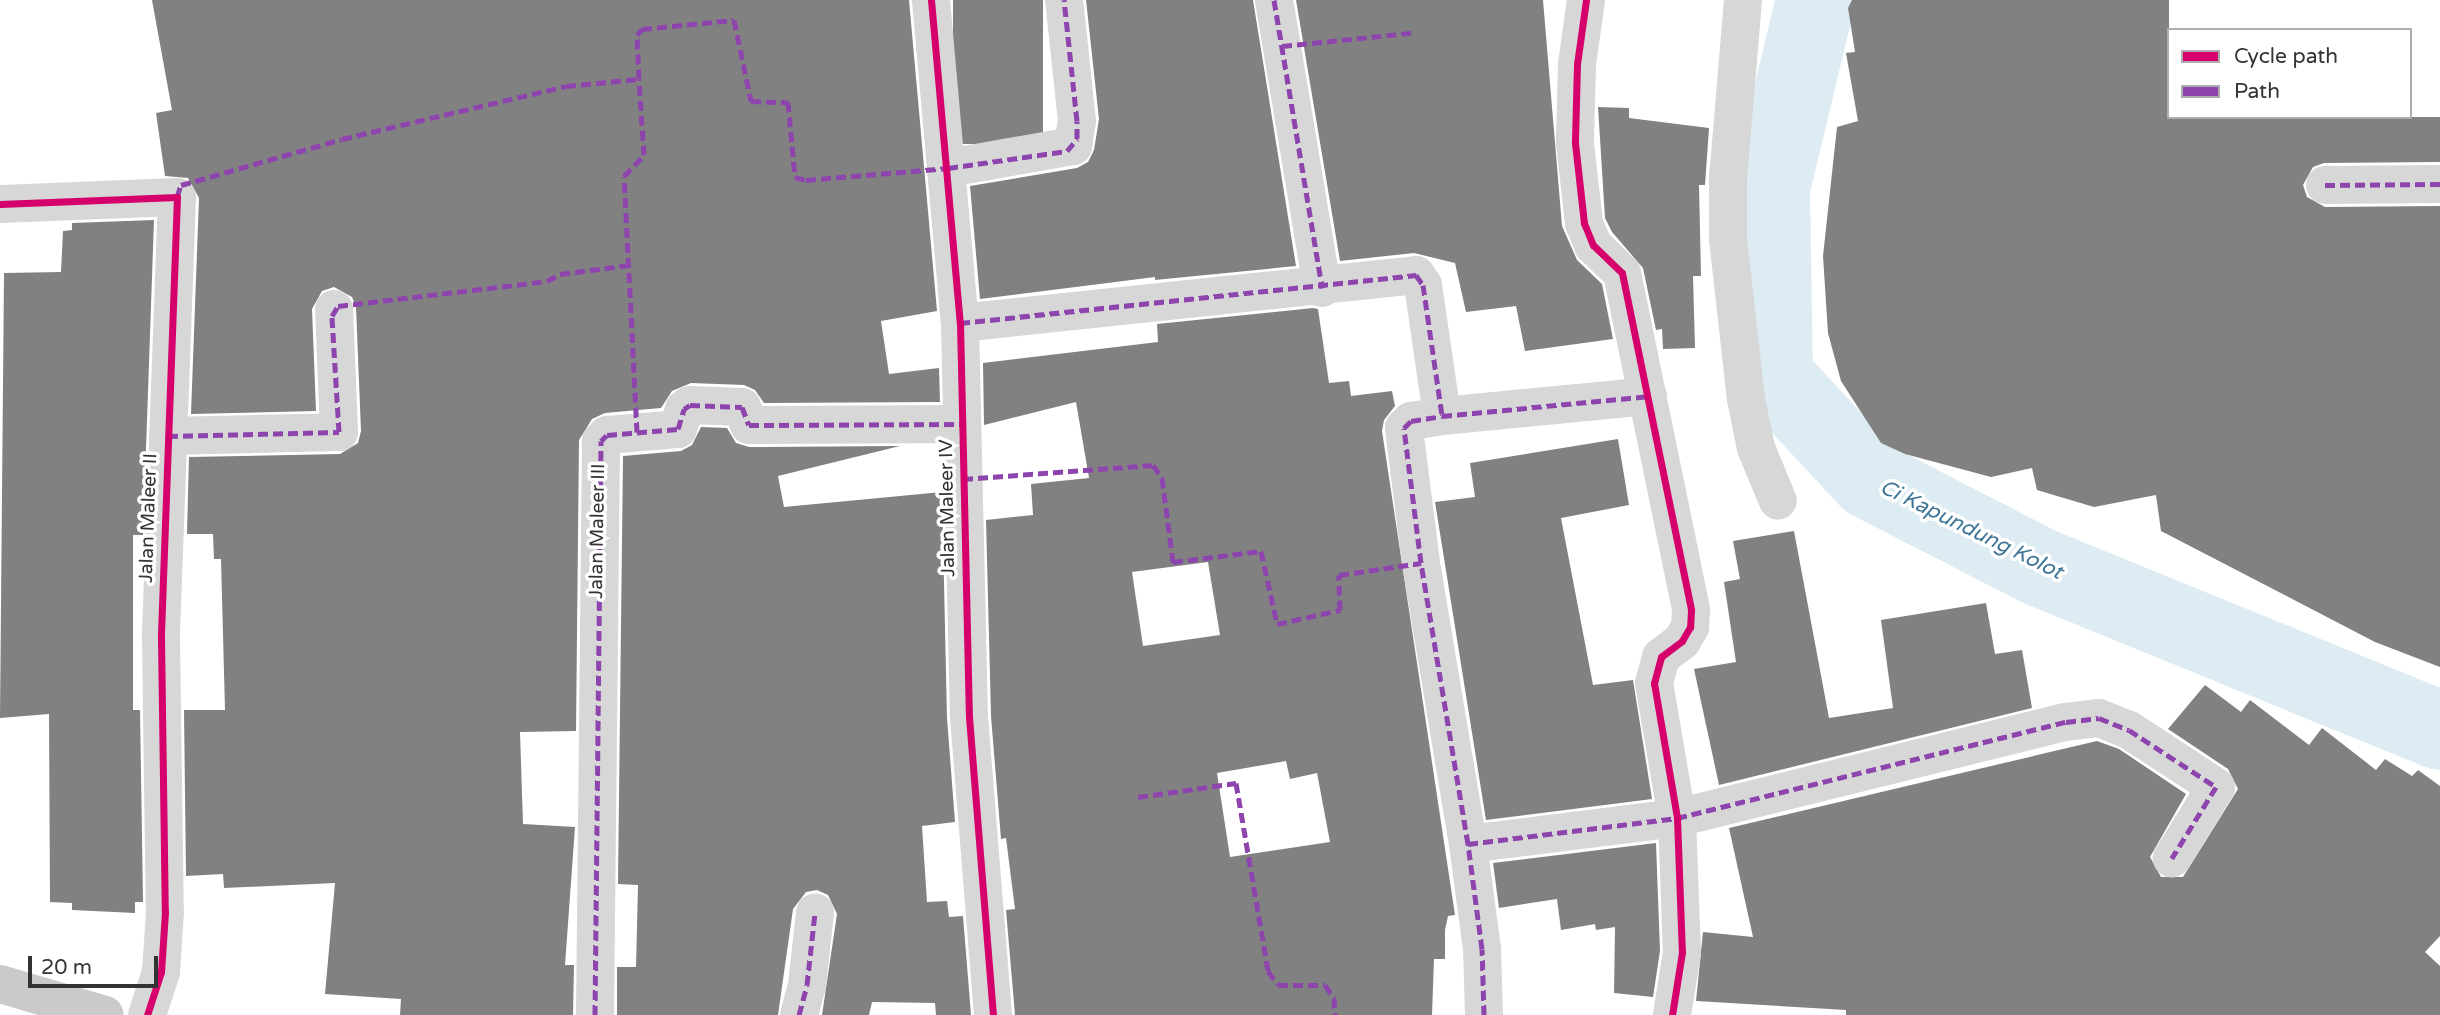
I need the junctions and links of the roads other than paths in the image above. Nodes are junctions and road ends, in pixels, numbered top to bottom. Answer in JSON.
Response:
{"nodes":[{"id":1,"x":931,"y":0,"type":"edge"},
{"id":2,"x":1064,"y":0,"type":"edge"},
{"id":3,"x":1274,"y":0,"type":"edge"},
{"id":4,"x":1587,"y":0,"type":"edge"},
{"id":5,"x":1743,"y":0,"type":"edge"},
{"id":6,"x":948,"y":168,"type":"junction"},
{"id":7,"x":2440,"y":184,"type":"edge"},
{"id":8,"x":2325,"y":185,"type":"dead end"},
{"id":9,"x":0,"y":204,"type":"edge"},
{"id":10,"x":1322,"y":288,"type":"junction"},
{"id":11,"x":334,"y":309,"type":"dead end"},
{"id":12,"x":960,"y":323,"type":"junction"},
{"id":13,"x":1648,"y":396,"type":"junction"},
{"id":14,"x":1442,"y":416,"type":"junction"},
{"id":15,"x":962,"y":424,"type":"junction"},
{"id":16,"x":168,"y":436,"type":"junction"},
{"id":17,"x":1778,"y":501,"type":"dead end"},
{"id":18,"x":1677,"y":818,"type":"junction"},
{"id":19,"x":1468,"y":844,"type":"junction"},
{"id":20,"x":2172,"y":858,"type":"dead end"},
{"id":21,"x":815,"y":912,"type":"dead end"},
{"id":22,"x":0,"y":984,"type":"edge"},
{"id":23,"x":105,"y":1015,"type":"edge"},
{"id":24,"x":146,"y":1015,"type":"edge"},
{"id":25,"x":595,"y":1015,"type":"edge"},
{"id":26,"x":799,"y":1015,"type":"edge"},
{"id":27,"x":993,"y":1015,"type":"edge"},
{"id":28,"x":1484,"y":1015,"type":"edge"},
{"id":29,"x":1672,"y":1015,"type":"edge"}],
"edges":[{"from":1,"to":6,"type":"street","name":"Jalan Maleer IV"},
{"from":2,"to":6,"type":"street"},
{"from":3,"to":10,"type":"street"},
{"from":4,"to":13,"type":"street"},
{"from":5,"to":17,"type":"street"},
{"from":6,"to":12,"type":"street","name":"Jalan Maleer IV"},
{"from":7,"to":8,"type":"street"},
{"from":9,"to":16,"type":"street","name":"Jalan Maleer II"},
{"from":10,"to":12,"type":"street"},
{"from":10,"to":14,"type":"street"},
{"from":11,"to":16,"type":"street"},
{"from":12,"to":15,"type":"street","name":"Jalan Maleer IV"},
{"from":13,"to":14,"type":"street"},
{"from":13,"to":18,"type":"street"},
{"from":14,"to":19,"type":"street"},
{"from":15,"to":25,"type":"street","name":"Jalan Maleer III"},
{"from":15,"to":27,"type":"street","name":"Jalan Maleer IV"},
{"from":16,"to":24,"type":"street","name":"Jalan Maleer II"},
{"from":18,"to":19,"type":"street"},
{"from":18,"to":20,"type":"street"},
{"from":18,"to":29,"type":"street"},
{"from":19,"to":28,"type":"street"},
{"from":21,"to":26,"type":"street"},
{"from":22,"to":23,"type":"main road"}]}
